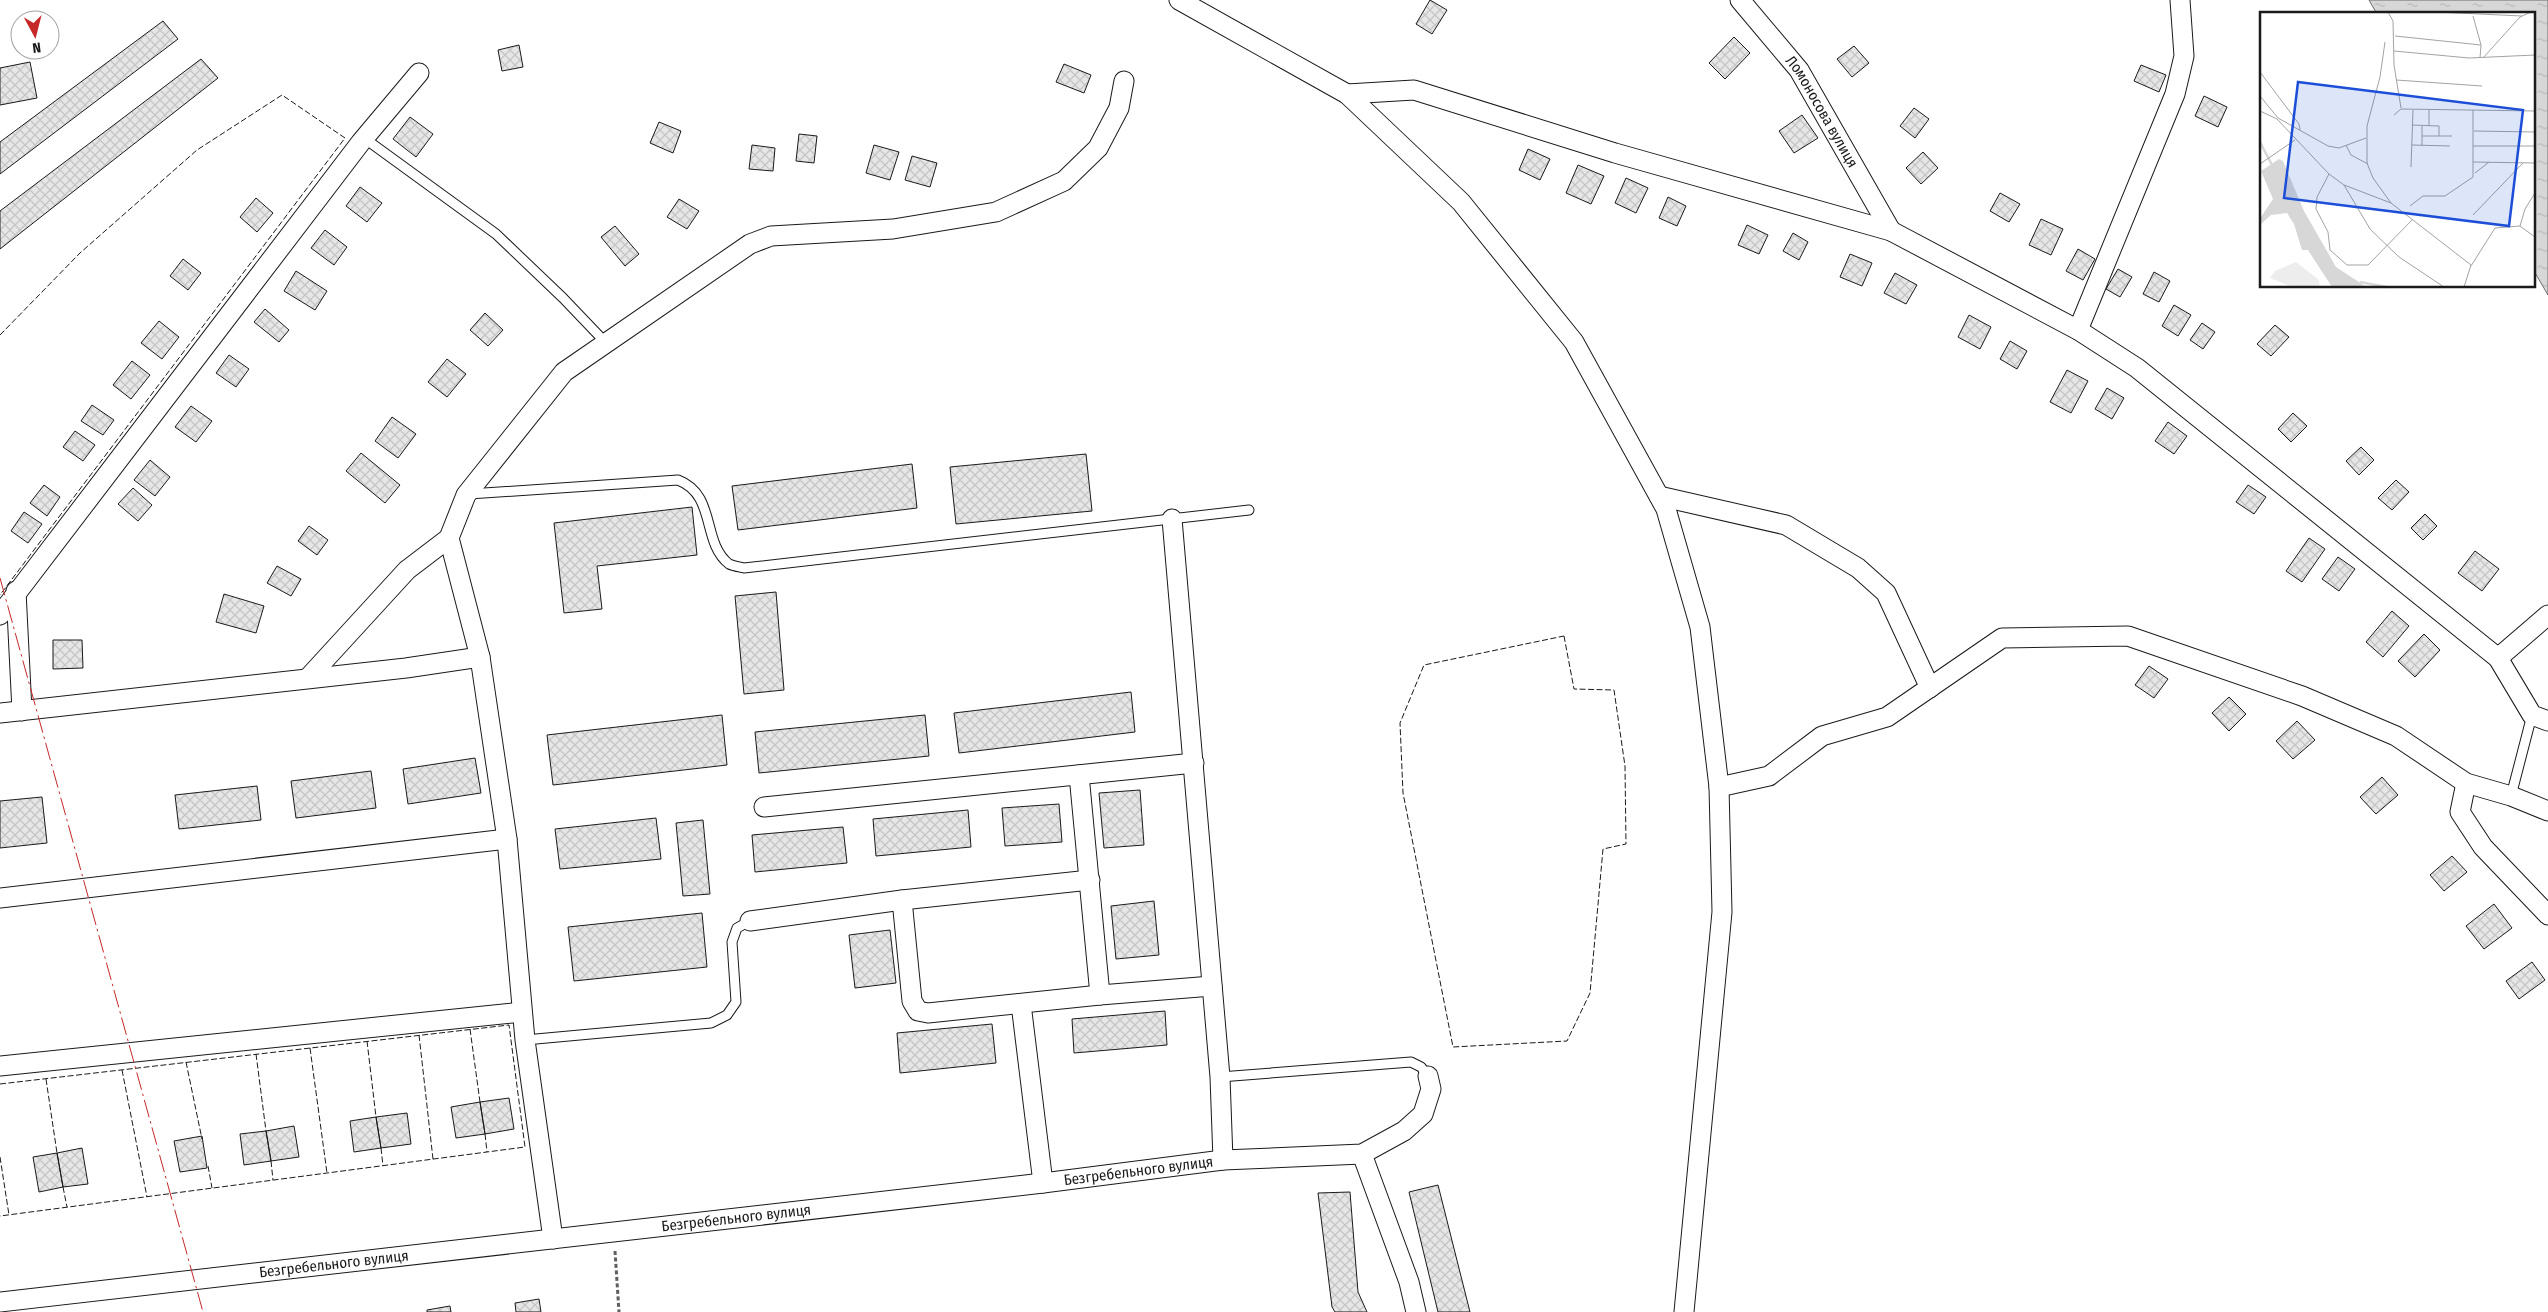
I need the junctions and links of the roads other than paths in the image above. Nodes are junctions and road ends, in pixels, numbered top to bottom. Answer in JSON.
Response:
{"nodes":[{"id":1,"x":1179,"y":0,"type":"edge"},
{"id":2,"x":1740,"y":0,"type":"edge"},
{"id":3,"x":2180,"y":0,"type":"edge"},
{"id":4,"x":419,"y":73,"type":"dead end"},
{"id":5,"x":1124,"y":82,"type":"dead end"},
{"id":6,"x":1347,"y":94,"type":"junction"},
{"id":7,"x":364,"y":138,"type":"junction"},
{"id":8,"x":1891,"y":231,"type":"junction"},
{"id":9,"x":2078,"y":330,"type":"junction"},
{"id":10,"x":606,"y":343,"type":"junction"},
{"id":11,"x":466,"y":494,"type":"junction"},
{"id":12,"x":1659,"y":496,"type":"junction"},
{"id":13,"x":1249,"y":510,"type":"dead end"},
{"id":14,"x":1172,"y":519,"type":"junction"},
{"id":15,"x":449,"y":538,"type":"junction"},
{"id":16,"x":16,"y":591,"type":"junction"},
{"id":17,"x":0,"y":614,"type":"edge"},
{"id":18,"x":2548,"y":615,"type":"edge"},
{"id":19,"x":480,"y":657,"type":"junction"},
{"id":20,"x":2498,"y":658,"type":"junction"},
{"id":21,"x":308,"y":678,"type":"junction"},
{"id":22,"x":1930,"y":688,"type":"junction"},
{"id":23,"x":22,"y":711,"type":"junction"},
{"id":24,"x":0,"y":713,"type":"edge"},
{"id":25,"x":2540,"y":718,"type":"edge"},
{"id":26,"x":1194,"y":763,"type":"junction"},
{"id":27,"x":1079,"y":775,"type":"junction"},
{"id":28,"x":2466,"y":783,"type":"junction"},
{"id":29,"x":1719,"y":787,"type":"junction"},
{"id":30,"x":2512,"y":796,"type":"junction"},
{"id":31,"x":764,"y":808,"type":"dead end"},
{"id":32,"x":2548,"y":811,"type":"edge"},
{"id":33,"x":507,"y":839,"type":"junction"},
{"id":34,"x":1090,"y":880,"type":"junction"},
{"id":35,"x":0,"y":898,"type":"edge"},
{"id":36,"x":902,"y":900,"type":"junction"},
{"id":37,"x":2548,"y":915,"type":"edge"},
{"id":38,"x":750,"y":922,"type":"joint"},
{"id":39,"x":1212,"y":986,"type":"junction"},
{"id":40,"x":1100,"y":995,"type":"junction"},
{"id":41,"x":1022,"y":1004,"type":"junction"},
{"id":42,"x":522,"y":1012,"type":"junction"},
{"id":43,"x":525,"y":1040,"type":"junction"},
{"id":44,"x":0,"y":1066,"type":"edge"},
{"id":45,"x":1428,"y":1076,"type":"joint"},
{"id":46,"x":1220,"y":1078,"type":"junction"},
{"id":47,"x":1362,"y":1154,"type":"junction"},
{"id":48,"x":1223,"y":1160,"type":"junction"},
{"id":49,"x":1043,"y":1184,"type":"junction"},
{"id":50,"x":553,"y":1239,"type":"junction"},
{"id":51,"x":0,"y":1302,"type":"edge"},
{"id":52,"x":1416,"y":1312,"type":"edge"},
{"id":53,"x":1684,"y":1312,"type":"edge"}],
"edges":[{"from":1,"to":6,"type":"street"},
{"from":2,"to":8,"type":"street","name":"Ломоносова вулиця"},
{"from":3,"to":9,"type":"street"},
{"from":4,"to":7,"type":"street"},
{"from":5,"to":10,"type":"street"},
{"from":6,"to":8,"type":"street"},
{"from":6,"to":12,"type":"street"},
{"from":7,"to":10,"type":"lane"},
{"from":7,"to":16,"type":"street"},
{"from":8,"to":9,"type":"street"},
{"from":9,"to":20,"type":"street"},
{"from":10,"to":11,"type":"street"},
{"from":11,"to":14,"type":"lane"},
{"from":11,"to":15,"type":"street"},
{"from":12,"to":22,"type":"street"},
{"from":12,"to":29,"type":"street"},
{"from":13,"to":14,"type":"lane"},
{"from":14,"to":26,"type":"street"},
{"from":15,"to":19,"type":"street"},
{"from":15,"to":21,"type":"street"},
{"from":16,"to":17,"type":"street"},
{"from":16,"to":23,"type":"street"},
{"from":18,"to":20,"type":"street"},
{"from":19,"to":21,"type":"street"},
{"from":19,"to":33,"type":"street"},
{"from":20,"to":25,"type":"street"},
{"from":21,"to":23,"type":"street"},
{"from":22,"to":28,"type":"street"},
{"from":22,"to":29,"type":"street"},
{"from":23,"to":24,"type":"street"},
{"from":25,"to":30,"type":"lane"},
{"from":26,"to":27,"type":"street"},
{"from":26,"to":39,"type":"street"},
{"from":27,"to":31,"type":"street"},
{"from":27,"to":34,"type":"street"},
{"from":28,"to":30,"type":"street"},
{"from":28,"to":37,"type":"street"},
{"from":29,"to":53,"type":"street"},
{"from":30,"to":32,"type":"street"},
{"from":33,"to":35,"type":"street"},
{"from":33,"to":42,"type":"street"},
{"from":34,"to":36,"type":"street"},
{"from":34,"to":40,"type":"street"},
{"from":36,"to":38,"type":"street"},
{"from":36,"to":41,"type":"street"},
{"from":38,"to":43,"type":"lane"},
{"from":39,"to":40,"type":"street"},
{"from":39,"to":46,"type":"street"},
{"from":40,"to":41,"type":"street"},
{"from":41,"to":49,"type":"street"},
{"from":42,"to":43,"type":"street"},
{"from":42,"to":44,"type":"street"},
{"from":43,"to":50,"type":"street"},
{"from":45,"to":46,"type":"lane"},
{"from":45,"to":47,"type":"street","name":"Безгребельного вулиця"},
{"from":46,"to":48,"type":"street"},
{"from":47,"to":48,"type":"street","name":"Безгребельного вулиця"},
{"from":47,"to":52,"type":"street"},
{"from":48,"to":49,"type":"street","name":"Безгребельного вулиця"},
{"from":49,"to":50,"type":"street","name":"Безгребельного вулиця"},
{"from":50,"to":51,"type":"street","name":"Безгребельного вулиця"}]}
